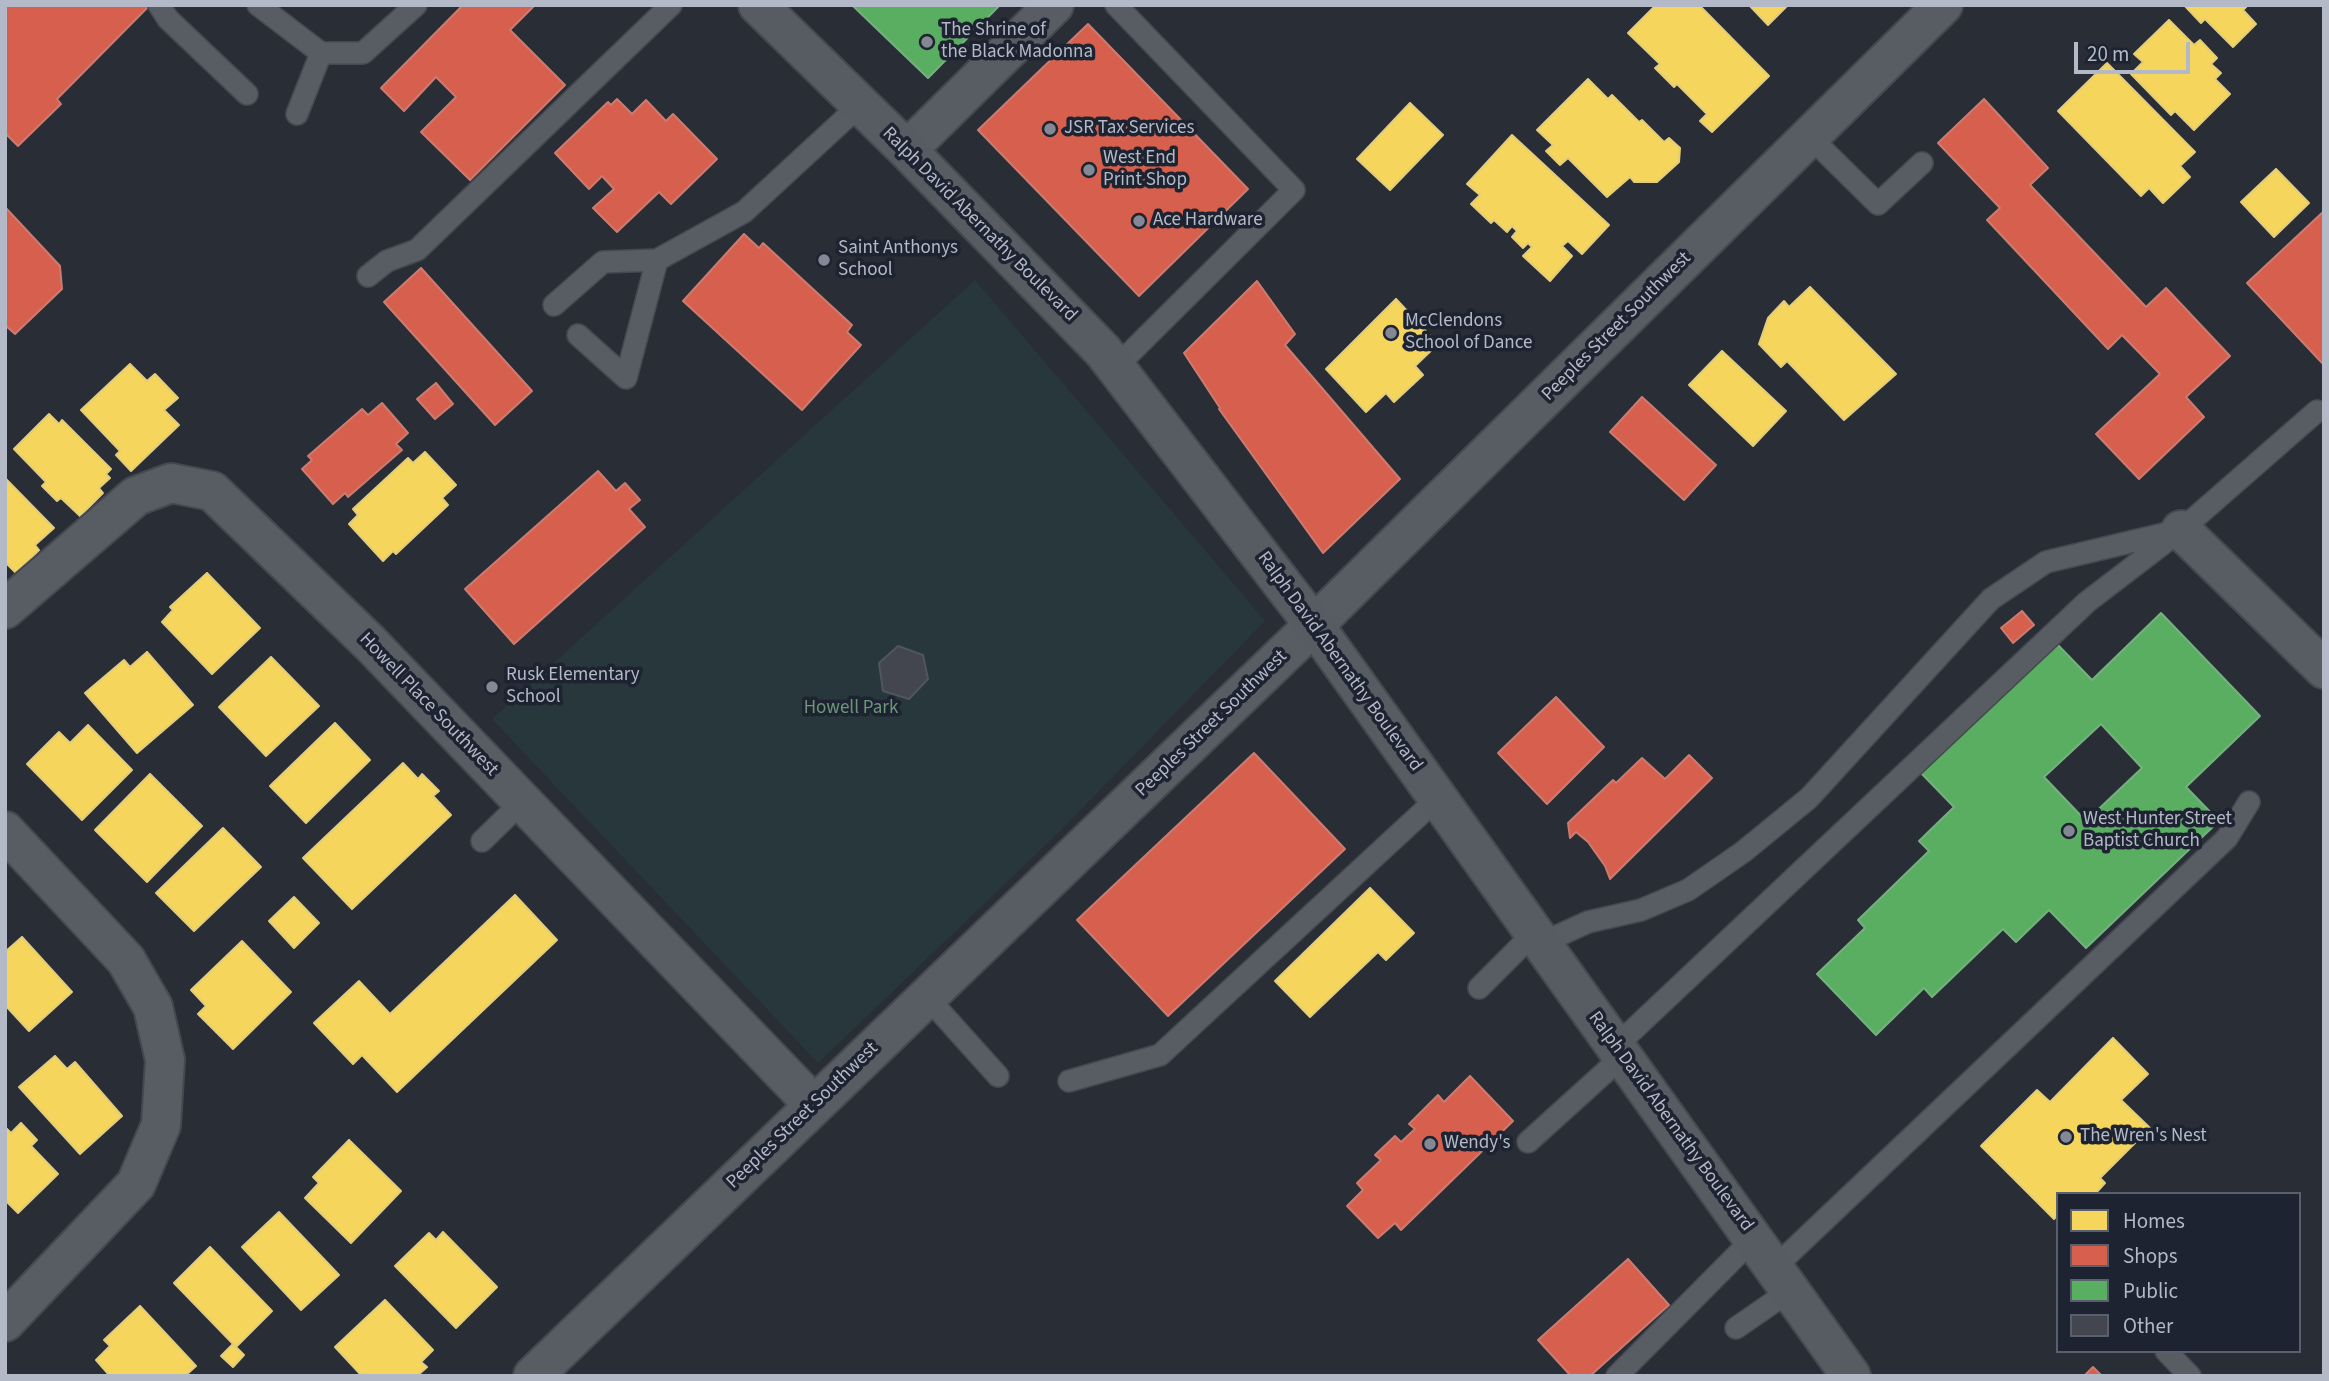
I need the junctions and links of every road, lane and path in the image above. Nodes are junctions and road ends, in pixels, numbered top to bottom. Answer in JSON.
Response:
{"nodes":[{"id":1,"x":159,"y":5,"type":"edge"},
{"id":2,"x":258,"y":5,"type":"edge"},
{"id":3,"x":416,"y":5,"type":"edge"},
{"id":4,"x":671,"y":5,"type":"edge"},
{"id":5,"x":758,"y":5,"type":"edge"},
{"id":6,"x":1054,"y":5,"type":"edge"},
{"id":7,"x":1116,"y":5,"type":"edge"},
{"id":8,"x":1943,"y":5,"type":"edge"},
{"id":9,"x":321,"y":53,"type":"junction"},
{"id":10,"x":247,"y":94,"type":"dead end"},
{"id":11,"x":860,"y":105,"type":"junction"},
{"id":12,"x":297,"y":114,"type":"dead end"},
{"id":13,"x":1810,"y":136,"type":"junction"},
{"id":14,"x":907,"y":150,"type":"junction"},
{"id":15,"x":1922,"y":163,"type":"dead end"},
{"id":16,"x":657,"y":260,"type":"junction"},
{"id":17,"x":368,"y":276,"type":"dead end"},
{"id":18,"x":554,"y":305,"type":"dead end"},
{"id":19,"x":578,"y":335,"type":"dead end"},
{"id":20,"x":1116,"y":367,"type":"junction"},
{"id":21,"x":2317,"y":411,"type":"dead end"},
{"id":22,"x":2181,"y":530,"type":"junction"},
{"id":23,"x":5,"y":609,"type":"edge"},
{"id":24,"x":1314,"y":625,"type":"junction"},
{"id":25,"x":2324,"y":669,"type":"edge"},
{"id":26,"x":1438,"y":798,"type":"junction"},
{"id":27,"x":522,"y":802,"type":"junction"},
{"id":28,"x":2249,"y":802,"type":"dead end"},
{"id":29,"x":5,"y":831,"type":"edge"},
{"id":30,"x":482,"y":841,"type":"dead end"},
{"id":31,"x":1538,"y":938,"type":"junction"},
{"id":32,"x":1479,"y":988,"type":"dead end"},
{"id":33,"x":927,"y":997,"type":"junction"},
{"id":34,"x":1619,"y":1051,"type":"junction"},
{"id":35,"x":998,"y":1076,"type":"dead end"},
{"id":36,"x":1069,"y":1081,"type":"dead end"},
{"id":37,"x":814,"y":1105,"type":"junction"},
{"id":38,"x":1528,"y":1142,"type":"dead end"},
{"id":39,"x":1773,"y":1265,"type":"junction"},
{"id":40,"x":5,"y":1322,"type":"edge"},
{"id":41,"x":1736,"y":1328,"type":"dead end"},
{"id":42,"x":2168,"y":1353,"type":"edge"},
{"id":43,"x":1838,"y":1370,"type":"edge"},
{"id":44,"x":533,"y":1376,"type":"edge"},
{"id":45,"x":1617,"y":1376,"type":"edge"},
{"id":46,"x":2190,"y":1376,"type":"edge"}],
"edges":[{"from":1,"to":10,"type":"lane"},
{"from":2,"to":9,"type":"lane"},
{"from":3,"to":9,"type":"lane"},
{"from":4,"to":17,"type":"lane"},
{"from":5,"to":11,"type":"main road","name":"Ralph David Abernathy Boulevard"},
{"from":6,"to":14,"type":"street"},
{"from":7,"to":20,"type":"lane"},
{"from":8,"to":13,"type":"street","name":"Peeples Street Southwest"},
{"from":9,"to":12,"type":"lane"},
{"from":11,"to":14,"type":"main road","name":"Ralph David Abernathy Boulevard"},
{"from":11,"to":16,"type":"lane"},
{"from":13,"to":15,"type":"lane"},
{"from":13,"to":24,"type":"street","name":"Peeples Street Southwest"},
{"from":14,"to":20,"type":"main road","name":"Ralph David Abernathy Boulevard"},
{"from":16,"to":18,"type":"lane"},
{"from":16,"to":19,"type":"lane"},
{"from":20,"to":24,"type":"main road","name":"Ralph David Abernathy Boulevard"},
{"from":21,"to":22,"type":"lane"},
{"from":22,"to":25,"type":"street"},
{"from":22,"to":31,"type":"lane"},
{"from":22,"to":34,"type":"lane"},
{"from":23,"to":27,"type":"street","name":"Howell Place Southwest"},
{"from":24,"to":26,"type":"main road","name":"Ralph David Abernathy Boulevard"},
{"from":24,"to":33,"type":"street","name":"Peeples Street Southwest"},
{"from":26,"to":31,"type":"main road","name":"Ralph David Abernathy Boulevard"},
{"from":26,"to":36,"type":"lane"},
{"from":27,"to":30,"type":"lane"},
{"from":27,"to":37,"type":"street","name":"Howell Place Southwest"},
{"from":28,"to":39,"type":"lane"},
{"from":29,"to":40,"type":"street"},
{"from":31,"to":32,"type":"lane"},
{"from":31,"to":34,"type":"main road","name":"Ralph David Abernathy Boulevard"},
{"from":33,"to":35,"type":"lane"},
{"from":33,"to":37,"type":"street","name":"Peeples Street Southwest"},
{"from":34,"to":38,"type":"lane"},
{"from":34,"to":39,"type":"main road","name":"Ralph David Abernathy Boulevard"},
{"from":37,"to":44,"type":"street","name":"Peeples Street Southwest"},
{"from":39,"to":41,"type":"lane"},
{"from":39,"to":43,"type":"main road","name":"Ralph David Abernathy Boulevard"},
{"from":39,"to":45,"type":"lane"},
{"from":42,"to":46,"type":"lane"}]}
